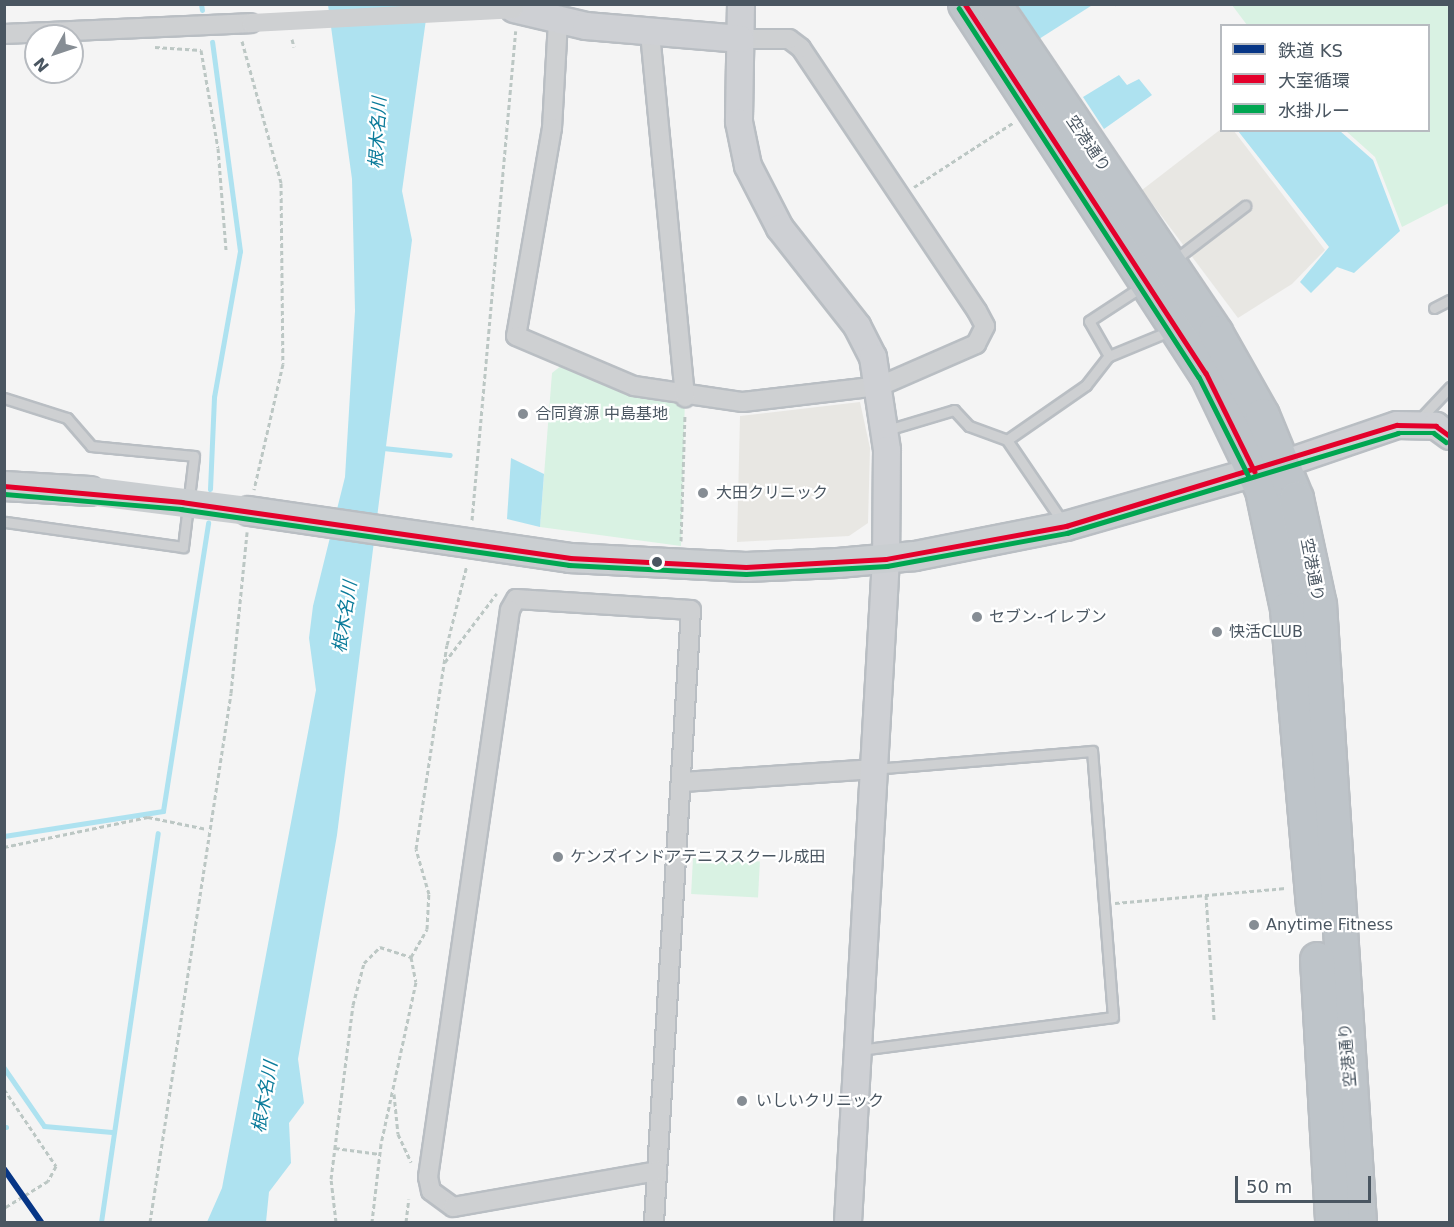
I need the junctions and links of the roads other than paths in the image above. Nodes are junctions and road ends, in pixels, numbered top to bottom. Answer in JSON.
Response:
{"nodes":[{"id":1,"x":741,"y":4,"type":"edge"},
{"id":2,"x":965,"y":4,"type":"edge"},
{"id":3,"x":994,"y":4,"type":"edge"},
{"id":4,"x":516,"y":9,"type":"joint"},
{"id":5,"x":559,"y":13,"type":"edge"},
{"id":6,"x":650,"y":33,"type":"junction"},
{"id":7,"x":4,"y":34,"type":"edge"},
{"id":8,"x":740,"y":39,"type":"junction"},
{"id":9,"x":1245,"y":206,"type":"dead end"},
{"id":10,"x":1158,"y":273,"type":"junction"},
{"id":11,"x":1449,"y":300,"type":"edge"},
{"id":12,"x":1434,"y":308,"type":"dead end"},
{"id":13,"x":1177,"y":327,"type":"junction"},
{"id":14,"x":1109,"y":356,"type":"junction"},
{"id":15,"x":880,"y":386,"type":"junction"},
{"id":16,"x":1449,"y":387,"type":"edge"},
{"id":17,"x":685,"y":397,"type":"junction"},
{"id":18,"x":4,"y":398,"type":"edge"},
{"id":19,"x":1416,"y":423,"type":"junction"},
{"id":20,"x":885,"y":430,"type":"junction"},
{"id":21,"x":1449,"y":436,"type":"edge"},
{"id":22,"x":1007,"y":440,"type":"junction"},
{"id":23,"x":1269,"y":468,"type":"junction"},
{"id":24,"x":4,"y":486,"type":"edge"},
{"id":25,"x":4,"y":522,"type":"edge"},
{"id":26,"x":1066,"y":526,"type":"junction"},
{"id":27,"x":886,"y":559,"type":"junction"},
{"id":28,"x":875,"y":769,"type":"junction"},
{"id":29,"x":683,"y":782,"type":"junction"},
{"id":30,"x":858,"y":1050,"type":"junction"},
{"id":31,"x":657,"y":1171,"type":"junction"},
{"id":32,"x":654,"y":1222,"type":"edge"},
{"id":33,"x":848,"y":1222,"type":"edge"},
{"id":34,"x":1332,"y":1222,"type":"edge"},
{"id":35,"x":1359,"y":1222,"type":"edge"}],
"edges":[{"from":1,"to":8,"type":"street"},
{"from":2,"to":10,"type":"highway","name":"空港通り"},
{"from":3,"to":10,"type":"highway","name":"空港通り"},
{"from":4,"to":5,"type":"street"},
{"from":4,"to":7,"type":"street","bridge":true},
{"from":5,"to":6,"type":"street"},
{"from":5,"to":17,"type":"street"},
{"from":6,"to":8,"type":"street"},
{"from":6,"to":17,"type":"street"},
{"from":8,"to":15,"type":"street"},
{"from":8,"to":15,"type":"street"},
{"from":9,"to":10,"type":"lane"},
{"from":10,"to":13,"type":"highway","name":"空港通り"},
{"from":10,"to":14,"type":"lane"},
{"from":10,"to":23,"type":"highway","name":"空港通り"},
{"from":11,"to":12,"type":"lane"},
{"from":13,"to":14,"type":"lane"},
{"from":13,"to":23,"type":"highway","name":"空港通り"},
{"from":14,"to":22,"type":"lane"},
{"from":15,"to":17,"type":"street"},
{"from":15,"to":20,"type":"street"},
{"from":16,"to":19,"type":"lane"},
{"from":18,"to":25,"type":"lane"},
{"from":19,"to":21,"type":"street"},
{"from":19,"to":23,"type":"street"},
{"from":20,"to":22,"type":"lane"},
{"from":20,"to":27,"type":"street"},
{"from":22,"to":26,"type":"lane"},
{"from":23,"to":26,"type":"main road"},
{"from":23,"to":34,"type":"highway","name":"空港通り"},
{"from":23,"to":35,"type":"highway","name":"空港通り"},
{"from":24,"to":27,"type":"main road","bridge":true},
{"from":26,"to":27,"type":"main road"},
{"from":27,"to":28,"type":"street"},
{"from":28,"to":29,"type":"street"},
{"from":28,"to":30,"type":"street"},
{"from":28,"to":30,"type":"lane"},
{"from":29,"to":31,"type":"street"},
{"from":29,"to":31,"type":"street"},
{"from":30,"to":33,"type":"street"},
{"from":31,"to":32,"type":"street"}]}
